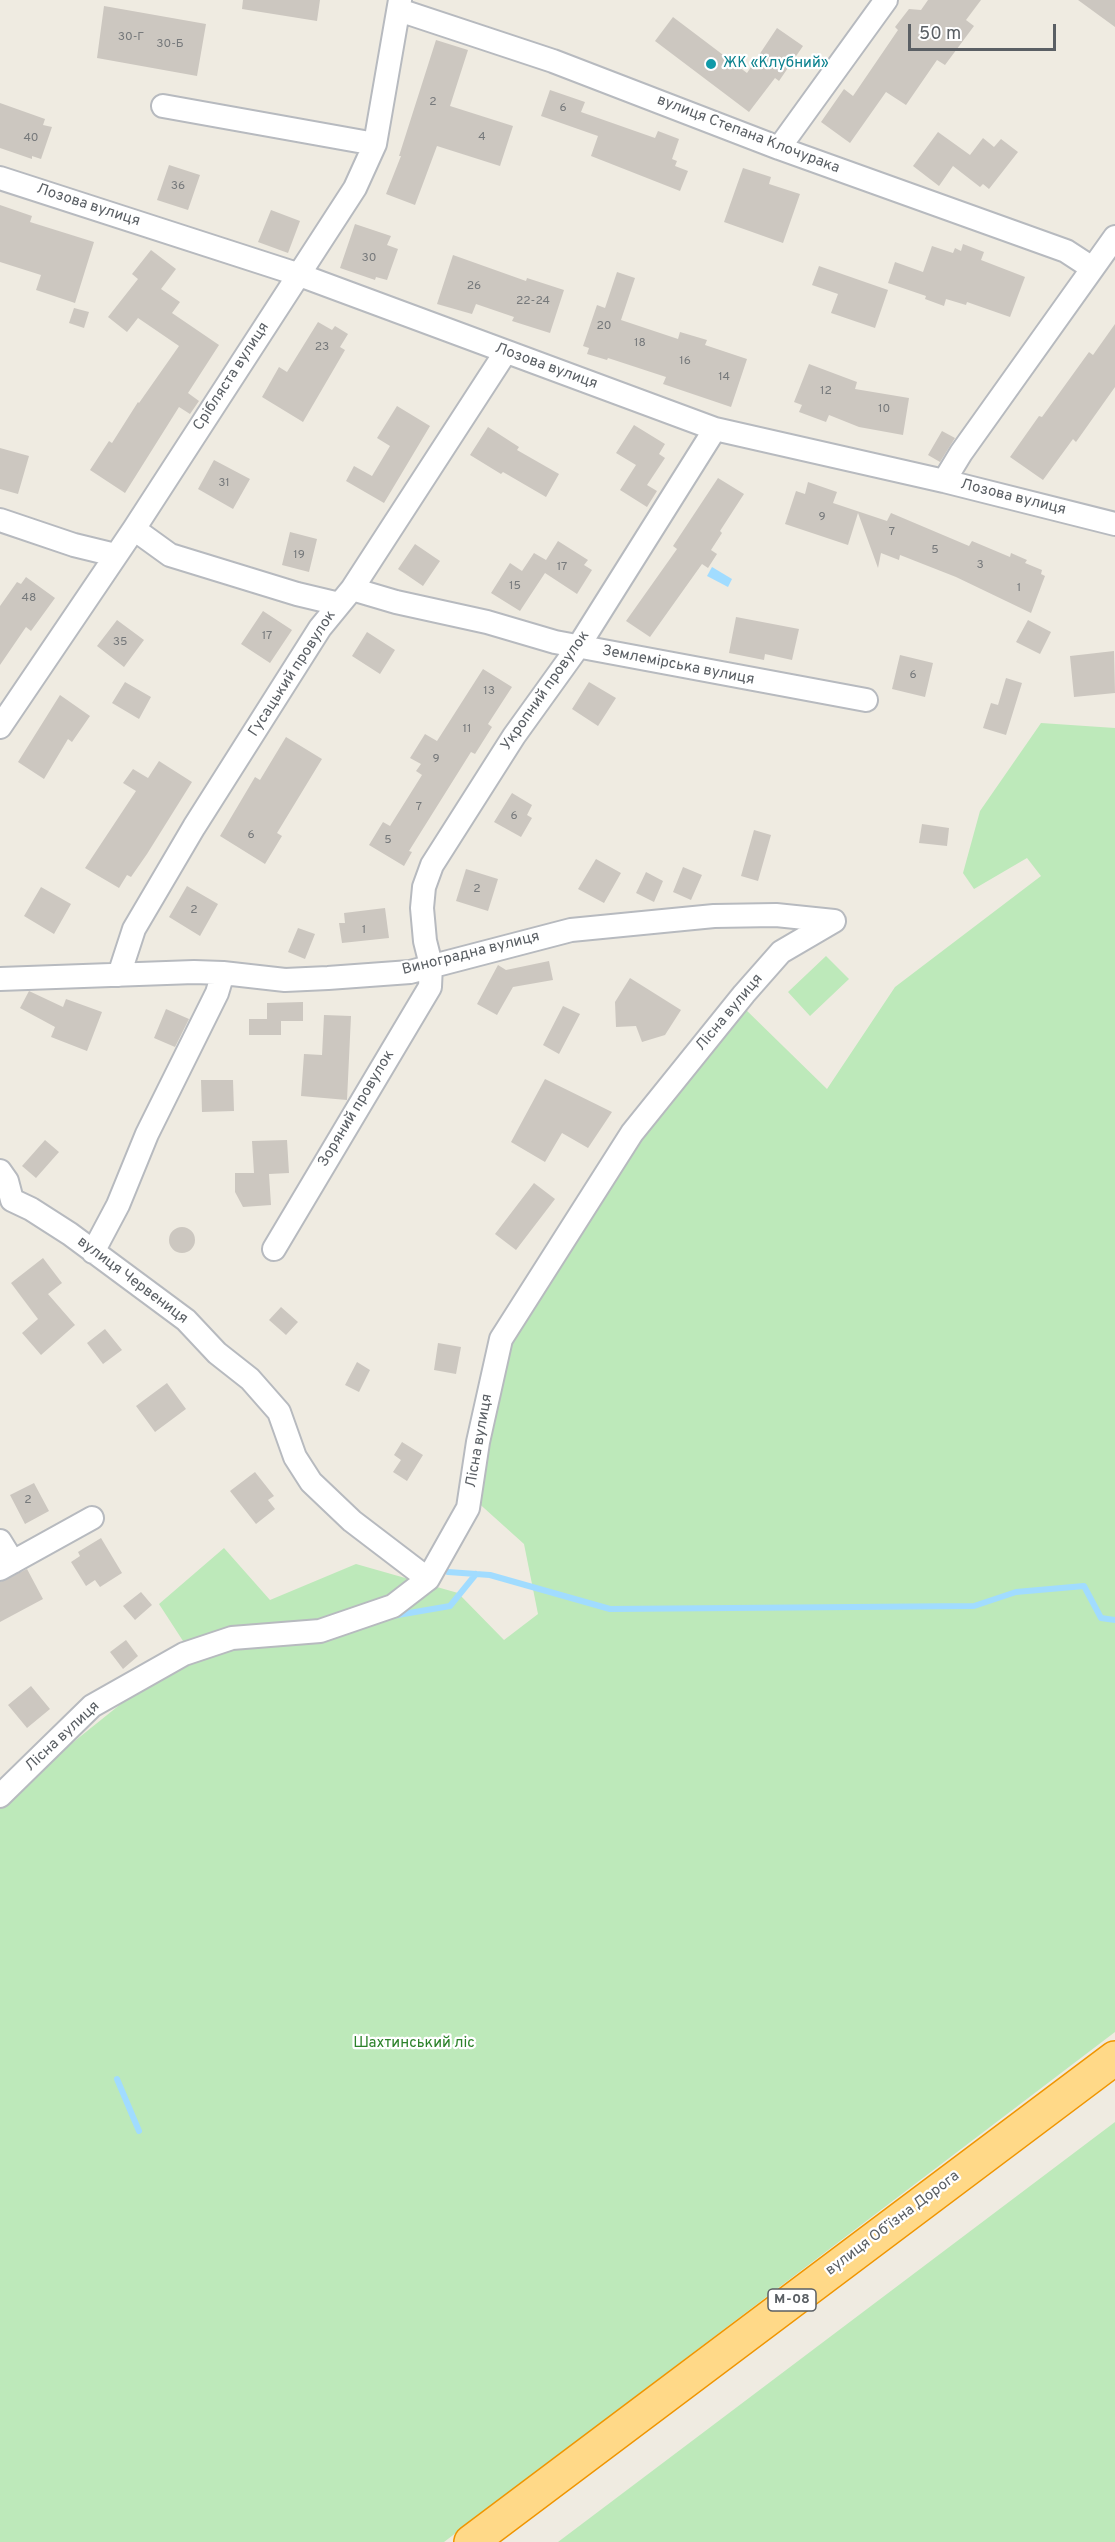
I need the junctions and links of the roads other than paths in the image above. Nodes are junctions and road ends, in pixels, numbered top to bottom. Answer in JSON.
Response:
{"nodes":[{"id":1,"x":886,"y":0,"type":"edge"},
{"id":2,"x":400,"y":5,"type":"edge"},
{"id":3,"x":163,"y":106,"type":"dead end"},
{"id":4,"x":375,"y":144,"type":"junction"},
{"id":5,"x":779,"y":148,"type":"junction"},
{"id":6,"x":0,"y":177,"type":"edge"},
{"id":7,"x":1115,"y":237,"type":"edge"},
{"id":8,"x":1092,"y":268,"type":"junction"},
{"id":9,"x":297,"y":274,"type":"junction"},
{"id":10,"x":505,"y":353,"type":"junction"},
{"id":11,"x":715,"y":429,"type":"junction"},
{"id":12,"x":944,"y":481,"type":"junction"},
{"id":13,"x":0,"y":520,"type":"edge"},
{"id":14,"x":1109,"y":523,"type":"edge"},
{"id":15,"x":134,"y":529,"type":"junction"},
{"id":16,"x":115,"y":555,"type":"junction"},
{"id":17,"x":346,"y":596,"type":"junction"},
{"id":18,"x":578,"y":647,"type":"junction"},
{"id":19,"x":866,"y":699,"type":"dead end"},
{"id":20,"x":0,"y":727,"type":"edge"},
{"id":21,"x":834,"y":921,"type":"joint"},
{"id":22,"x":431,"y":965,"type":"junction"},
{"id":23,"x":223,"y":973,"type":"junction"},
{"id":24,"x":119,"y":975,"type":"junction"},
{"id":25,"x":0,"y":979,"type":"edge"},
{"id":26,"x":0,"y":1171,"type":"edge"},
{"id":27,"x":6,"y":1203,"type":"edge"},
{"id":28,"x":274,"y":1249,"type":"dead end"},
{"id":29,"x":93,"y":1252,"type":"junction"},
{"id":30,"x":92,"y":1518,"type":"dead end"},
{"id":31,"x":0,"y":1541,"type":"edge"},
{"id":32,"x":6,"y":1566,"type":"edge"},
{"id":33,"x":428,"y":1579,"type":"junction"},
{"id":34,"x":0,"y":1796,"type":"edge"},
{"id":35,"x":1115,"y":2058,"type":"edge"},
{"id":36,"x":471,"y":2542,"type":"edge"}],
"edges":[{"from":1,"to":5,"type":"street"},
{"from":2,"to":4,"type":"street","name":"Срібляста вулиця"},
{"from":2,"to":5,"type":"street","name":"вулиця Степана Клочурака"},
{"from":3,"to":4,"type":"street"},
{"from":4,"to":9,"type":"street","name":"Срібляста вулиця"},
{"from":5,"to":8,"type":"street","name":"вулиця Степана Клочурака"},
{"from":6,"to":9,"type":"street","name":"Лозова вулиця"},
{"from":7,"to":8,"type":"street"},
{"from":8,"to":12,"type":"street"},
{"from":9,"to":10,"type":"street","name":"Лозова вулиця"},
{"from":9,"to":15,"type":"street","name":"Срібляста вулиця"},
{"from":10,"to":11,"type":"street","name":"Лозова вулиця"},
{"from":10,"to":17,"type":"street","name":"Гусацький провулок"},
{"from":11,"to":12,"type":"street","name":"Лозова вулиця"},
{"from":11,"to":18,"type":"street","name":"Укропний провулок"},
{"from":12,"to":14,"type":"street","name":"Лозова вулиця"},
{"from":13,"to":16,"type":"street"},
{"from":15,"to":16,"type":"street","name":"Срібляста вулиця"},
{"from":15,"to":17,"type":"street","name":"Землемірська вулиця"},
{"from":16,"to":20,"type":"street","name":"Срібляста вулиця"},
{"from":17,"to":18,"type":"street","name":"Землемірська вулиця"},
{"from":17,"to":24,"type":"street","name":"Гусацький провулок"},
{"from":18,"to":19,"type":"street","name":"Землемірська вулиця"},
{"from":18,"to":22,"type":"street","name":"Укропний провулок"},
{"from":21,"to":22,"type":"street","name":"Виноградна вулиця"},
{"from":21,"to":33,"type":"street","name":"Лісна вулиця"},
{"from":22,"to":23,"type":"street","name":"Виноградна вулиця"},
{"from":22,"to":28,"type":"street","name":"Зоряний провулок"},
{"from":23,"to":24,"type":"street","name":"Виноградна вулиця"},
{"from":23,"to":29,"type":"street"},
{"from":24,"to":25,"type":"street","name":"Виноградна вулиця"},
{"from":26,"to":27,"type":"street","name":"вулиця Червениця"},
{"from":27,"to":29,"type":"street","name":"вулиця Червениця"},
{"from":29,"to":33,"type":"street","name":"вулиця Червениця"},
{"from":30,"to":32,"type":"street"},
{"from":31,"to":32,"type":"street"},
{"from":33,"to":34,"type":"street","name":"Лісна вулиця"},
{"from":35,"to":36,"type":"highway","name":"вулиця Обʼїзна Дорога","number":"М-08"}]}
